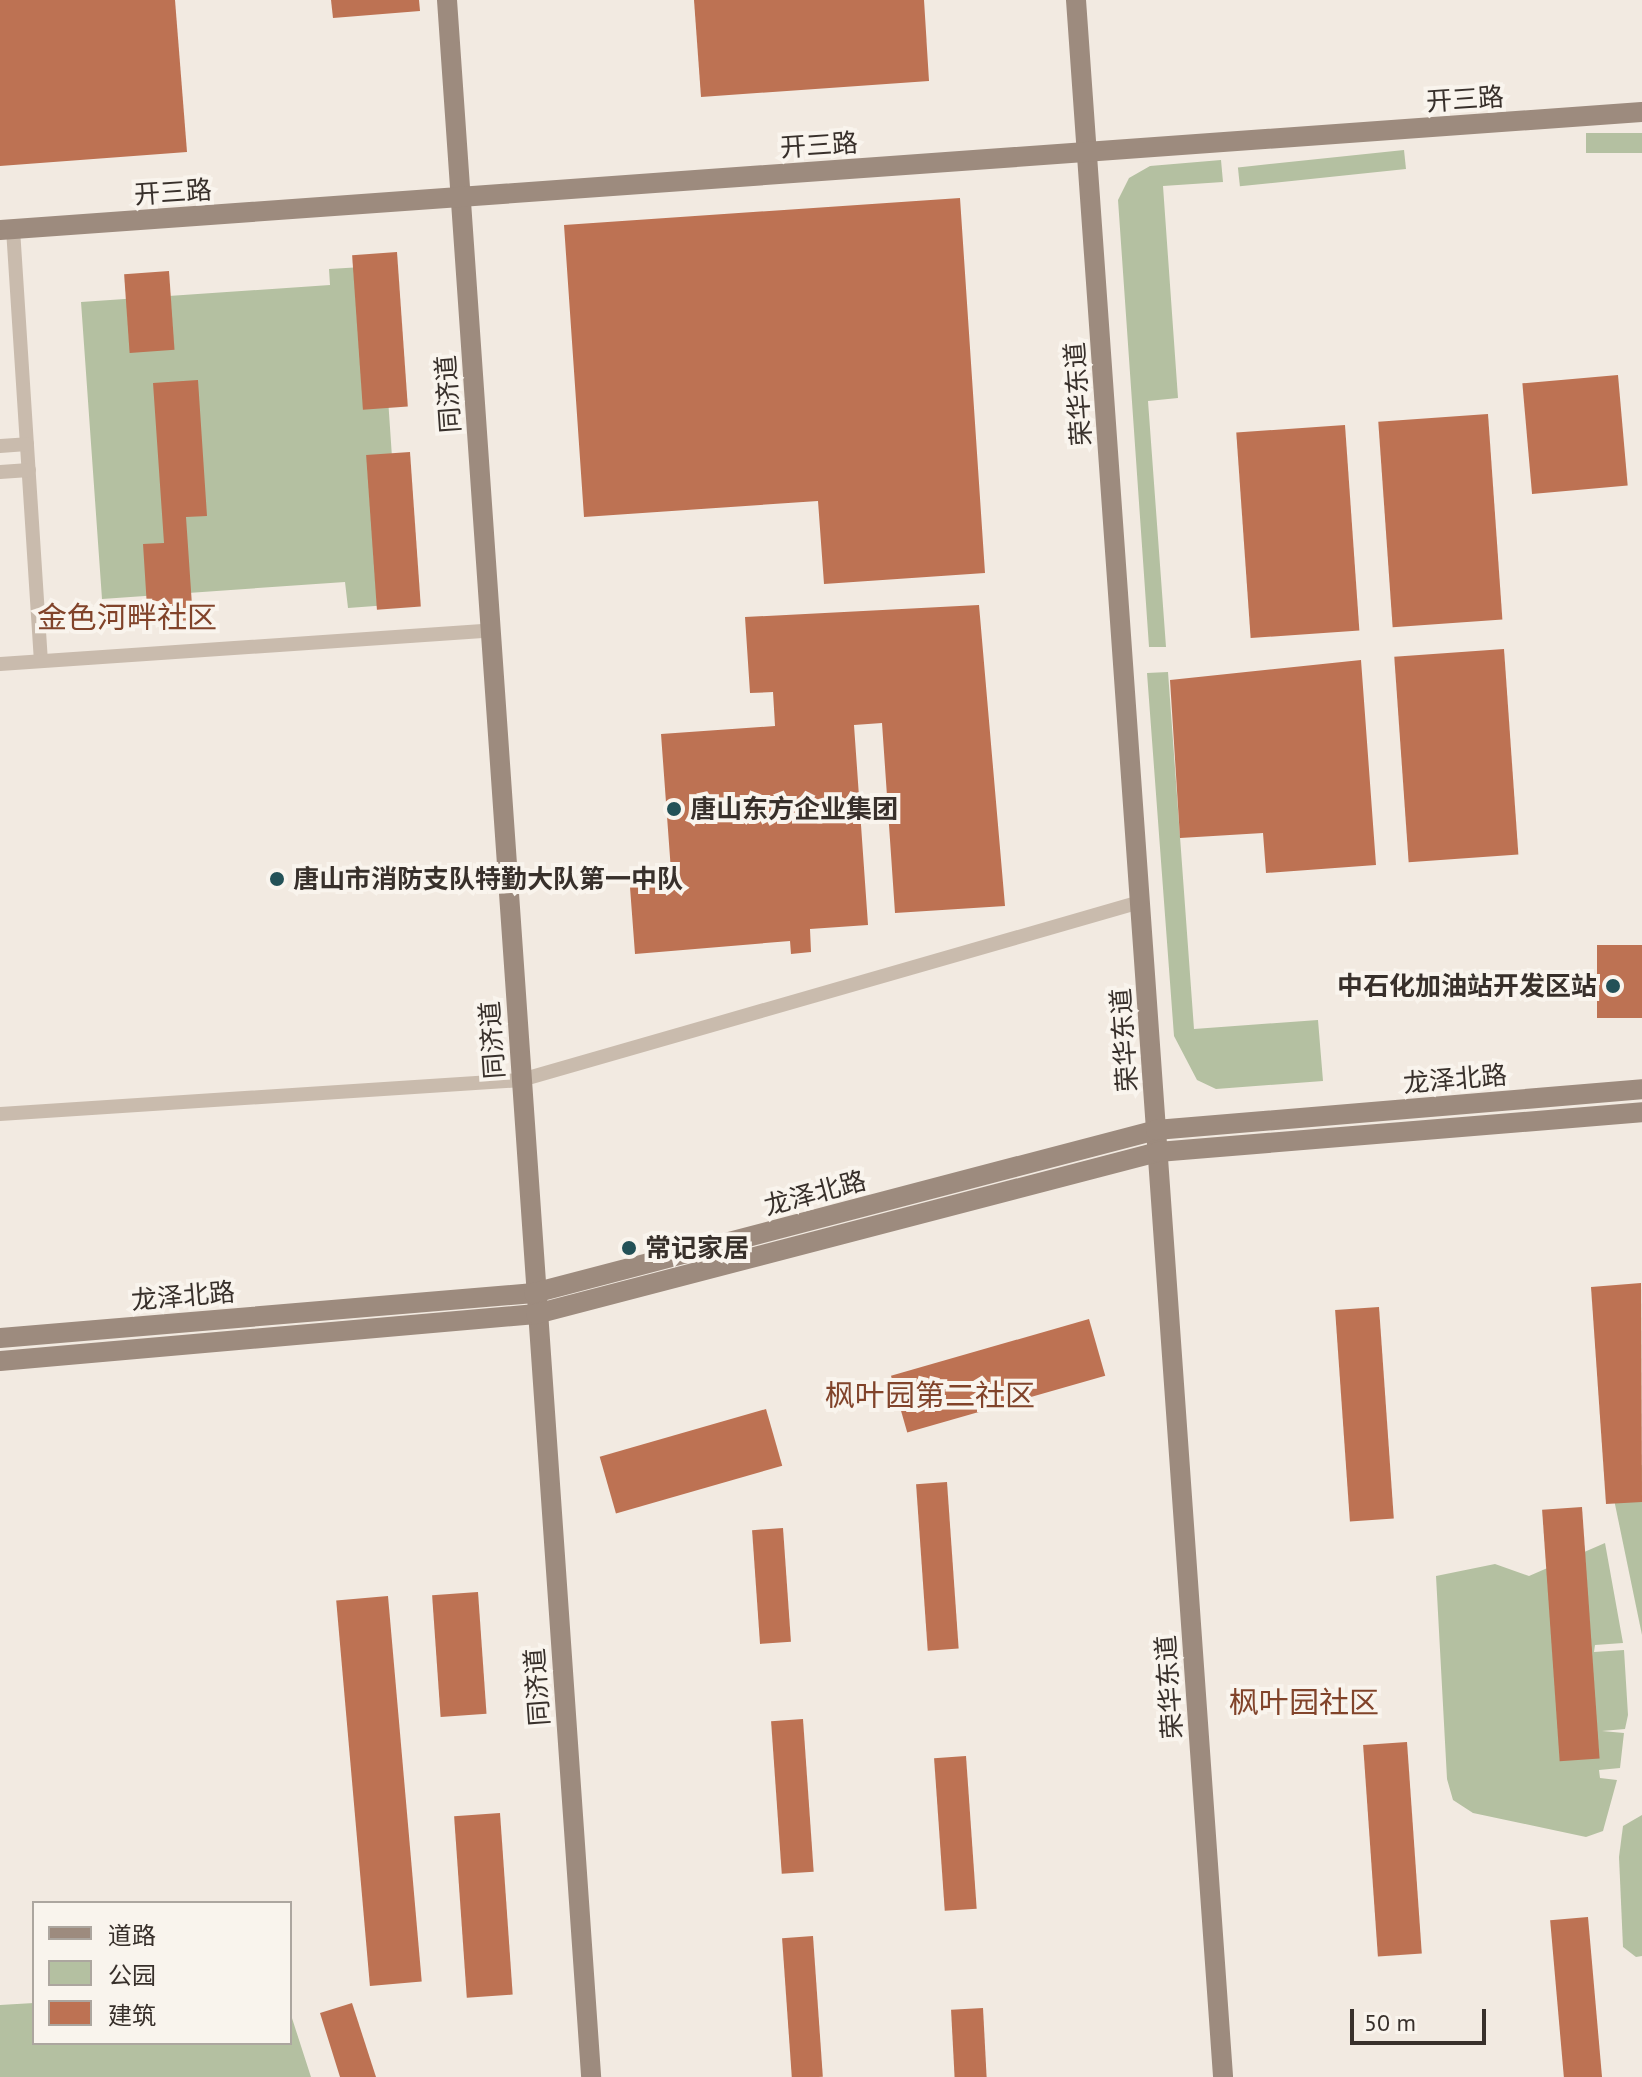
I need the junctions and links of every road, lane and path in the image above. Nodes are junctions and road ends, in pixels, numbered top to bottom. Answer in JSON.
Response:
{"nodes":[{"id":1,"x":447,"y":0,"type":"edge"},
{"id":2,"x":1076,"y":0,"type":"edge"},
{"id":3,"x":1642,"y":112,"type":"edge"},
{"id":4,"x":1087,"y":152,"type":"junction"},
{"id":5,"x":461,"y":197,"type":"junction"},
{"id":6,"x":7,"y":230,"type":"edge"},
{"id":7,"x":27,"y":444,"type":"junction"},
{"id":8,"x":0,"y":446,"type":"edge"},
{"id":9,"x":29,"y":470,"type":"junction"},
{"id":10,"x":0,"y":472,"type":"edge"},
{"id":11,"x":490,"y":631,"type":"junction"},
{"id":12,"x":41,"y":661,"type":"junction"},
{"id":13,"x":0,"y":664,"type":"edge"},
{"id":14,"x":1140,"y":902,"type":"junction"},
{"id":15,"x":521,"y":1080,"type":"junction"},
{"id":16,"x":1642,"y":1089,"type":"edge"},
{"id":17,"x":1642,"y":1112,"type":"edge"},
{"id":18,"x":0,"y":1114,"type":"edge"},
{"id":19,"x":1156,"y":1130,"type":"junction"},
{"id":20,"x":1158,"y":1152,"type":"junction"},
{"id":21,"x":534,"y":1293,"type":"junction"},
{"id":22,"x":536,"y":1314,"type":"junction"},
{"id":23,"x":0,"y":1338,"type":"edge"},
{"id":24,"x":0,"y":1361,"type":"edge"},
{"id":25,"x":591,"y":2077,"type":"edge"},
{"id":26,"x":1223,"y":2077,"type":"edge"}],
"edges":[{"from":1,"to":5,"type":"street","name":"同济道"},
{"from":2,"to":4,"type":"street","name":"荣华东道"},
{"from":3,"to":4,"type":"street","name":"开三路"},
{"from":4,"to":5,"type":"street","name":"开三路"},
{"from":4,"to":14,"type":"street","name":"荣华东道"},
{"from":5,"to":6,"type":"street","name":"开三路"},
{"from":5,"to":11,"type":"street","name":"同济道"},
{"from":6,"to":7,"type":"street"},
{"from":7,"to":8,"type":"street"},
{"from":7,"to":9,"type":"street"},
{"from":9,"to":10,"type":"street"},
{"from":9,"to":12,"type":"street"},
{"from":11,"to":12,"type":"street"},
{"from":11,"to":15,"type":"street","name":"同济道"},
{"from":12,"to":13,"type":"street"},
{"from":14,"to":15,"type":"street"},
{"from":14,"to":19,"type":"street","name":"荣华东道"},
{"from":15,"to":18,"type":"street"},
{"from":15,"to":21,"type":"street","name":"同济道"},
{"from":16,"to":19,"type":"street","name":"龙泽北路"},
{"from":17,"to":20,"type":"street","name":"龙泽北路"},
{"from":19,"to":20,"type":"street","name":"荣华东道"},
{"from":19,"to":21,"type":"street","name":"龙泽北路"},
{"from":20,"to":22,"type":"street","name":"龙泽北路"},
{"from":20,"to":26,"type":"street","name":"荣华东道"},
{"from":21,"to":22,"type":"street","name":"同济道"},
{"from":21,"to":23,"type":"street","name":"龙泽北路"},
{"from":22,"to":24,"type":"street","name":"龙泽北路"},
{"from":22,"to":25,"type":"street","name":"同济道"}]}
